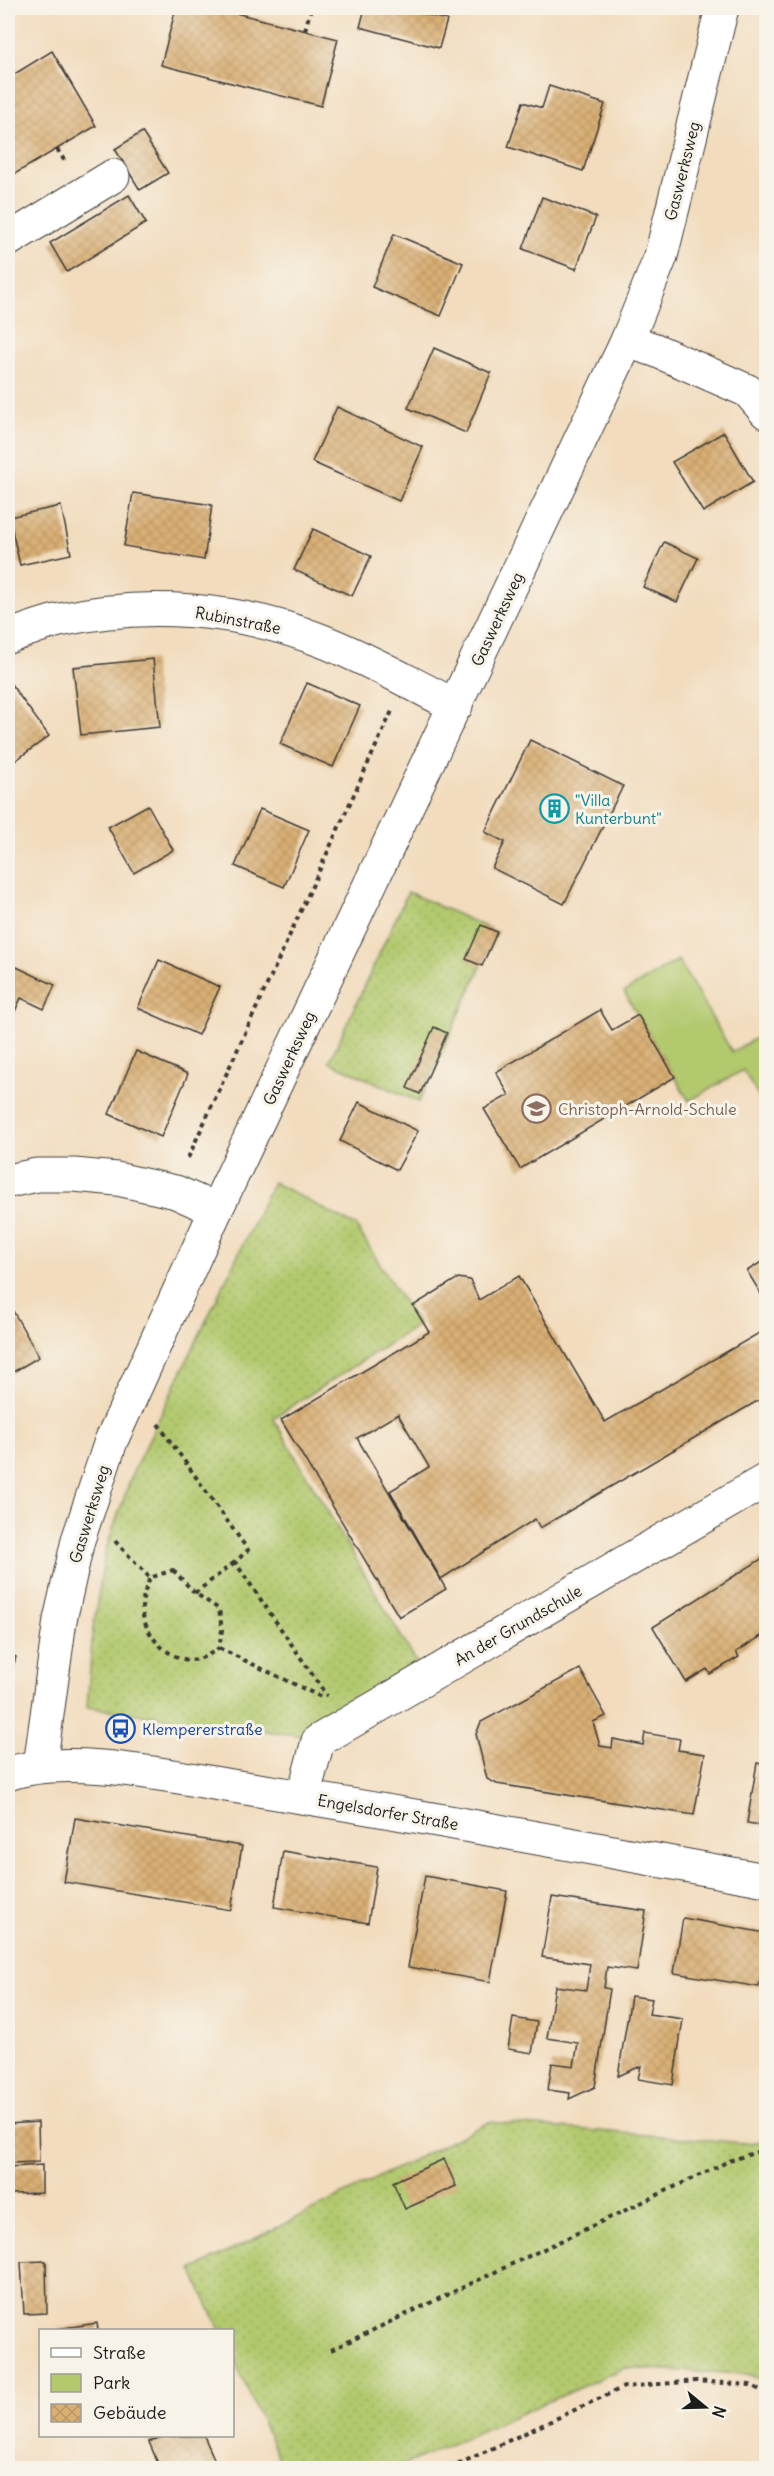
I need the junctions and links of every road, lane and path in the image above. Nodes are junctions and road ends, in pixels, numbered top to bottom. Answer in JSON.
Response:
{"nodes":[{"id":1,"x":311,"y":8,"type":"edge"},
{"id":2,"x":722,"y":8,"type":"edge"},
{"id":3,"x":305,"y":30,"type":"dead end"},
{"id":4,"x":113,"y":177,"type":"dead end"},
{"id":5,"x":8,"y":240,"type":"edge"},
{"id":6,"x":627,"y":341,"type":"junction"},
{"id":7,"x":766,"y":412,"type":"edge"},
{"id":8,"x":8,"y":637,"type":"edge"},
{"id":9,"x":405,"y":681,"type":"junction"},
{"id":10,"x":456,"y":706,"type":"junction"},
{"id":11,"x":8,"y":1181,"type":"edge"},
{"id":12,"x":173,"y":1191,"type":"junction"},
{"id":13,"x":216,"y":1210,"type":"junction"},
{"id":14,"x":129,"y":1402,"type":"junction"},
{"id":15,"x":766,"y":1480,"type":"edge"},
{"id":16,"x":88,"y":1512,"type":"junction"},
{"id":17,"x":235,"y":1562,"type":"junction"},
{"id":18,"x":150,"y":1578,"type":"junction"},
{"id":19,"x":195,"y":1593,"type":"junction"},
{"id":20,"x":219,"y":1648,"type":"junction"},
{"id":21,"x":40,"y":1766,"type":"junction"},
{"id":22,"x":8,"y":1774,"type":"edge"},
{"id":23,"x":303,"y":1797,"type":"junction"},
{"id":24,"x":766,"y":1880,"type":"edge"},
{"id":25,"x":766,"y":2150,"type":"edge"},
{"id":26,"x":331,"y":2350,"type":"dead end"},
{"id":27,"x":766,"y":2393,"type":"edge"},
{"id":28,"x":450,"y":2469,"type":"edge"}],
"edges":[{"from":1,"to":3,"type":"path"},
{"from":2,"to":6,"type":"street","name":"Gaswerksweg"},
{"from":4,"to":5,"type":"street"},
{"from":6,"to":7,"type":"street"},
{"from":6,"to":10,"type":"street","name":"Gaswerksweg"},
{"from":8,"to":9,"type":"street","name":"Rubinstraße"},
{"from":9,"to":10,"type":"street","name":"Rubinstraße"},
{"from":9,"to":12,"type":"path"},
{"from":10,"to":13,"type":"street","name":"Gaswerksweg"},
{"from":11,"to":12,"type":"street"},
{"from":12,"to":13,"type":"street"},
{"from":13,"to":14,"type":"street","name":"Gaswerksweg"},
{"from":14,"to":16,"type":"street","name":"Gaswerksweg"},
{"from":14,"to":17,"type":"path"},
{"from":15,"to":23,"type":"street","name":"An der Grundschule"},
{"from":16,"to":18,"type":"path"},
{"from":16,"to":21,"type":"street","name":"Gaswerksweg"},
{"from":17,"to":19,"type":"path"},
{"from":17,"to":20,"type":"path"},
{"from":18,"to":19,"type":"path"},
{"from":18,"to":20,"type":"path"},
{"from":19,"to":20,"type":"path"},
{"from":21,"to":22,"type":"street","name":"Engelsdorfer Straße"},
{"from":21,"to":23,"type":"street","name":"Engelsdorfer Straße"},
{"from":23,"to":24,"type":"street","name":"Engelsdorfer Straße"},
{"from":25,"to":26,"type":"path"},
{"from":27,"to":28,"type":"path"}]}
